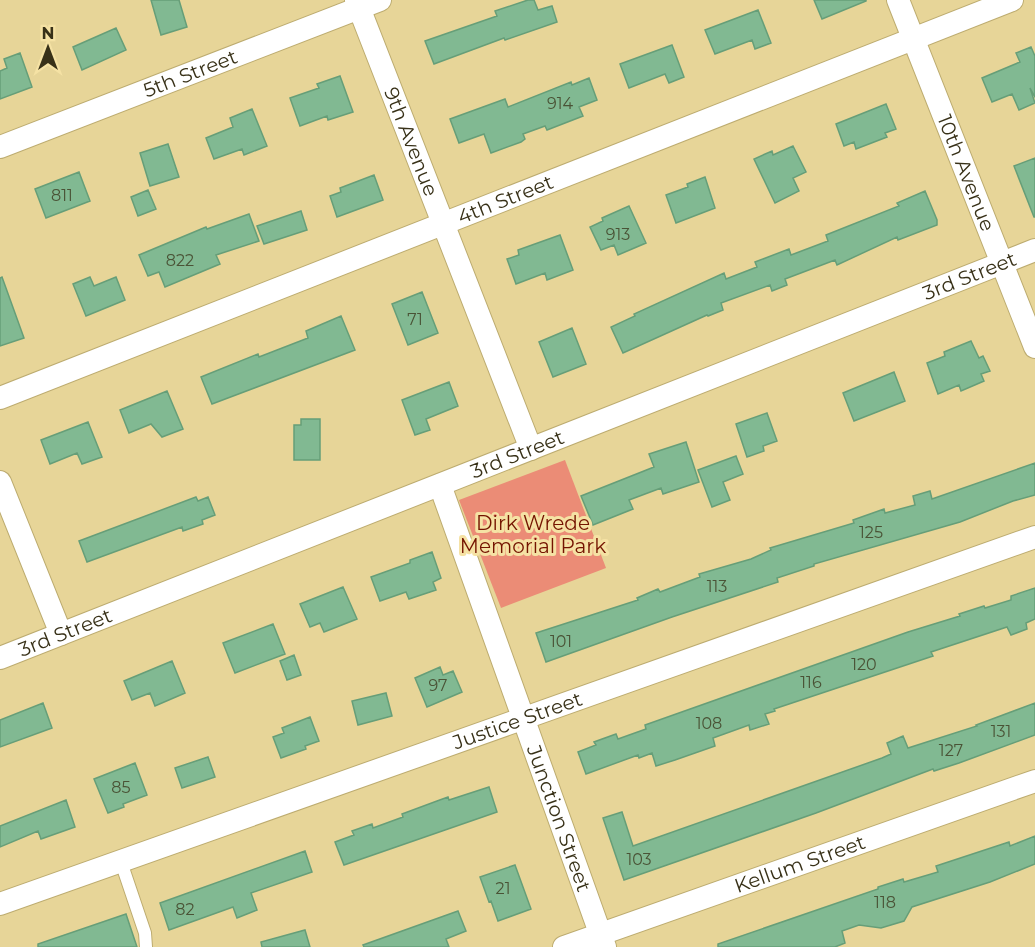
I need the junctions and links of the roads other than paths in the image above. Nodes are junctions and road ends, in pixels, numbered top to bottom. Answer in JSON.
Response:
{"nodes":[{"id":1,"x":380,"y":0,"type":"edge"},
{"id":2,"x":898,"y":0,"type":"edge"},
{"id":3,"x":1012,"y":0,"type":"edge"},
{"id":4,"x":357,"y":4,"type":"edge"},
{"id":5,"x":913,"y":39,"type":"junction"},
{"id":6,"x":0,"y":147,"type":"edge"},
{"id":7,"x":442,"y":223,"type":"junction"},
{"id":8,"x":1035,"y":250,"type":"edge"},
{"id":9,"x":1002,"y":263,"type":"junction"},
{"id":10,"x":1035,"y":347,"type":"edge"},
{"id":11,"x":0,"y":398,"type":"edge"},
{"id":12,"x":531,"y":449,"type":"junction"},
{"id":13,"x":0,"y":482,"type":"edge"},
{"id":14,"x":440,"y":485,"type":"junction"},
{"id":15,"x":1035,"y":537,"type":"edge"},
{"id":16,"x":61,"y":634,"type":"junction"},
{"id":17,"x":0,"y":658,"type":"edge"},
{"id":18,"x":524,"y":718,"type":"junction"},
{"id":19,"x":1035,"y":781,"type":"edge"},
{"id":20,"x":122,"y":862,"type":"junction"},
{"id":21,"x":0,"y":904,"type":"edge"},
{"id":22,"x":603,"y":941,"type":"edge"},
{"id":23,"x":146,"y":947,"type":"edge"},
{"id":24,"x":564,"y":947,"type":"edge"}],
"edges":[{"from":1,"to":4,"type":"street","name":"5th Street"},
{"from":2,"to":5,"type":"street","name":"10th Avenue"},
{"from":3,"to":5,"type":"street","name":"4th Street"},
{"from":4,"to":6,"type":"street","name":"5th Street"},
{"from":4,"to":7,"type":"street","name":"9th Avenue"},
{"from":5,"to":7,"type":"street","name":"4th Street"},
{"from":5,"to":9,"type":"street","name":"10th Avenue"},
{"from":7,"to":11,"type":"street","name":"4th Street"},
{"from":7,"to":12,"type":"street","name":"9th Avenue"},
{"from":8,"to":9,"type":"street","name":"3rd Street"},
{"from":9,"to":10,"type":"street","name":"10th Avenue"},
{"from":9,"to":12,"type":"street","name":"3rd Street"},
{"from":12,"to":14,"type":"street","name":"3rd Street"},
{"from":13,"to":16,"type":"street"},
{"from":14,"to":16,"type":"street","name":"3rd Street"},
{"from":14,"to":18,"type":"street","name":"Junction Street"},
{"from":15,"to":18,"type":"street","name":"Justice Street"},
{"from":16,"to":17,"type":"street","name":"3rd Street"},
{"from":18,"to":20,"type":"street","name":"Justice Street"},
{"from":18,"to":22,"type":"street","name":"Junction Street"},
{"from":19,"to":22,"type":"street","name":"Kellum Street"},
{"from":20,"to":21,"type":"street","name":"Justice Street"},
{"from":20,"to":23,"type":"lane"},
{"from":22,"to":24,"type":"street","name":"Kellum Street"}]}
